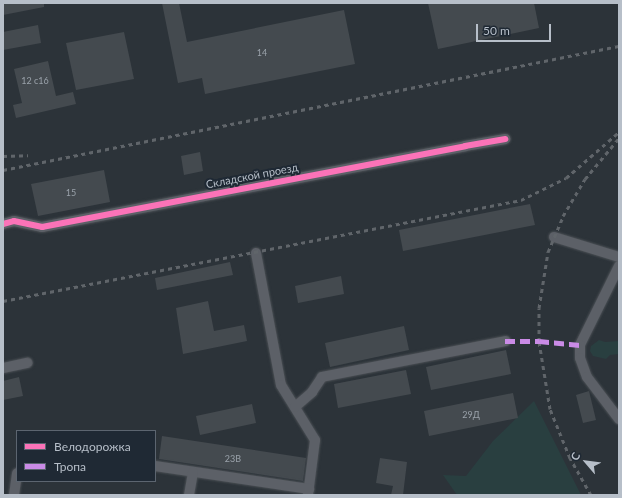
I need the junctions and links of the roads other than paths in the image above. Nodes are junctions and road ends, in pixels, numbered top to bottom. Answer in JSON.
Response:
{"nodes":[{"id":1,"x":505,"y":140,"type":"dead end"},
{"id":2,"x":3,"y":224,"type":"edge"},
{"id":3,"x":554,"y":237,"type":"dead end"},
{"id":4,"x":256,"y":253,"type":"dead end"},
{"id":5,"x":619,"y":257,"type":"edge"},
{"id":6,"x":619,"y":266,"type":"edge"},
{"id":7,"x":505,"y":341,"type":"dead end"},
{"id":8,"x":27,"y":363,"type":"dead end"},
{"id":9,"x":3,"y":368,"type":"edge"},
{"id":10,"x":295,"y":407,"type":"junction"},
{"id":11,"x":619,"y":420,"type":"edge"},
{"id":12,"x":156,"y":466,"type":"edge"},
{"id":13,"x":193,"y":472,"type":"junction"},
{"id":14,"x":16,"y":481,"type":"edge"},
{"id":15,"x":309,"y":492,"type":"edge"},
{"id":16,"x":14,"y":495,"type":"edge"},
{"id":17,"x":189,"y":495,"type":"edge"}],
"edges":[{"from":1,"to":2,"type":"street","name":"Складской проезд"},
{"from":3,"to":5,"type":"street"},
{"from":4,"to":10,"type":"street"},
{"from":6,"to":11,"type":"street"},
{"from":7,"to":10,"type":"street"},
{"from":8,"to":9,"type":"street"},
{"from":10,"to":15,"type":"street"},
{"from":12,"to":13,"type":"street"},
{"from":13,"to":15,"type":"street"},
{"from":13,"to":17,"type":"street"},
{"from":14,"to":16,"type":"street"}]}
